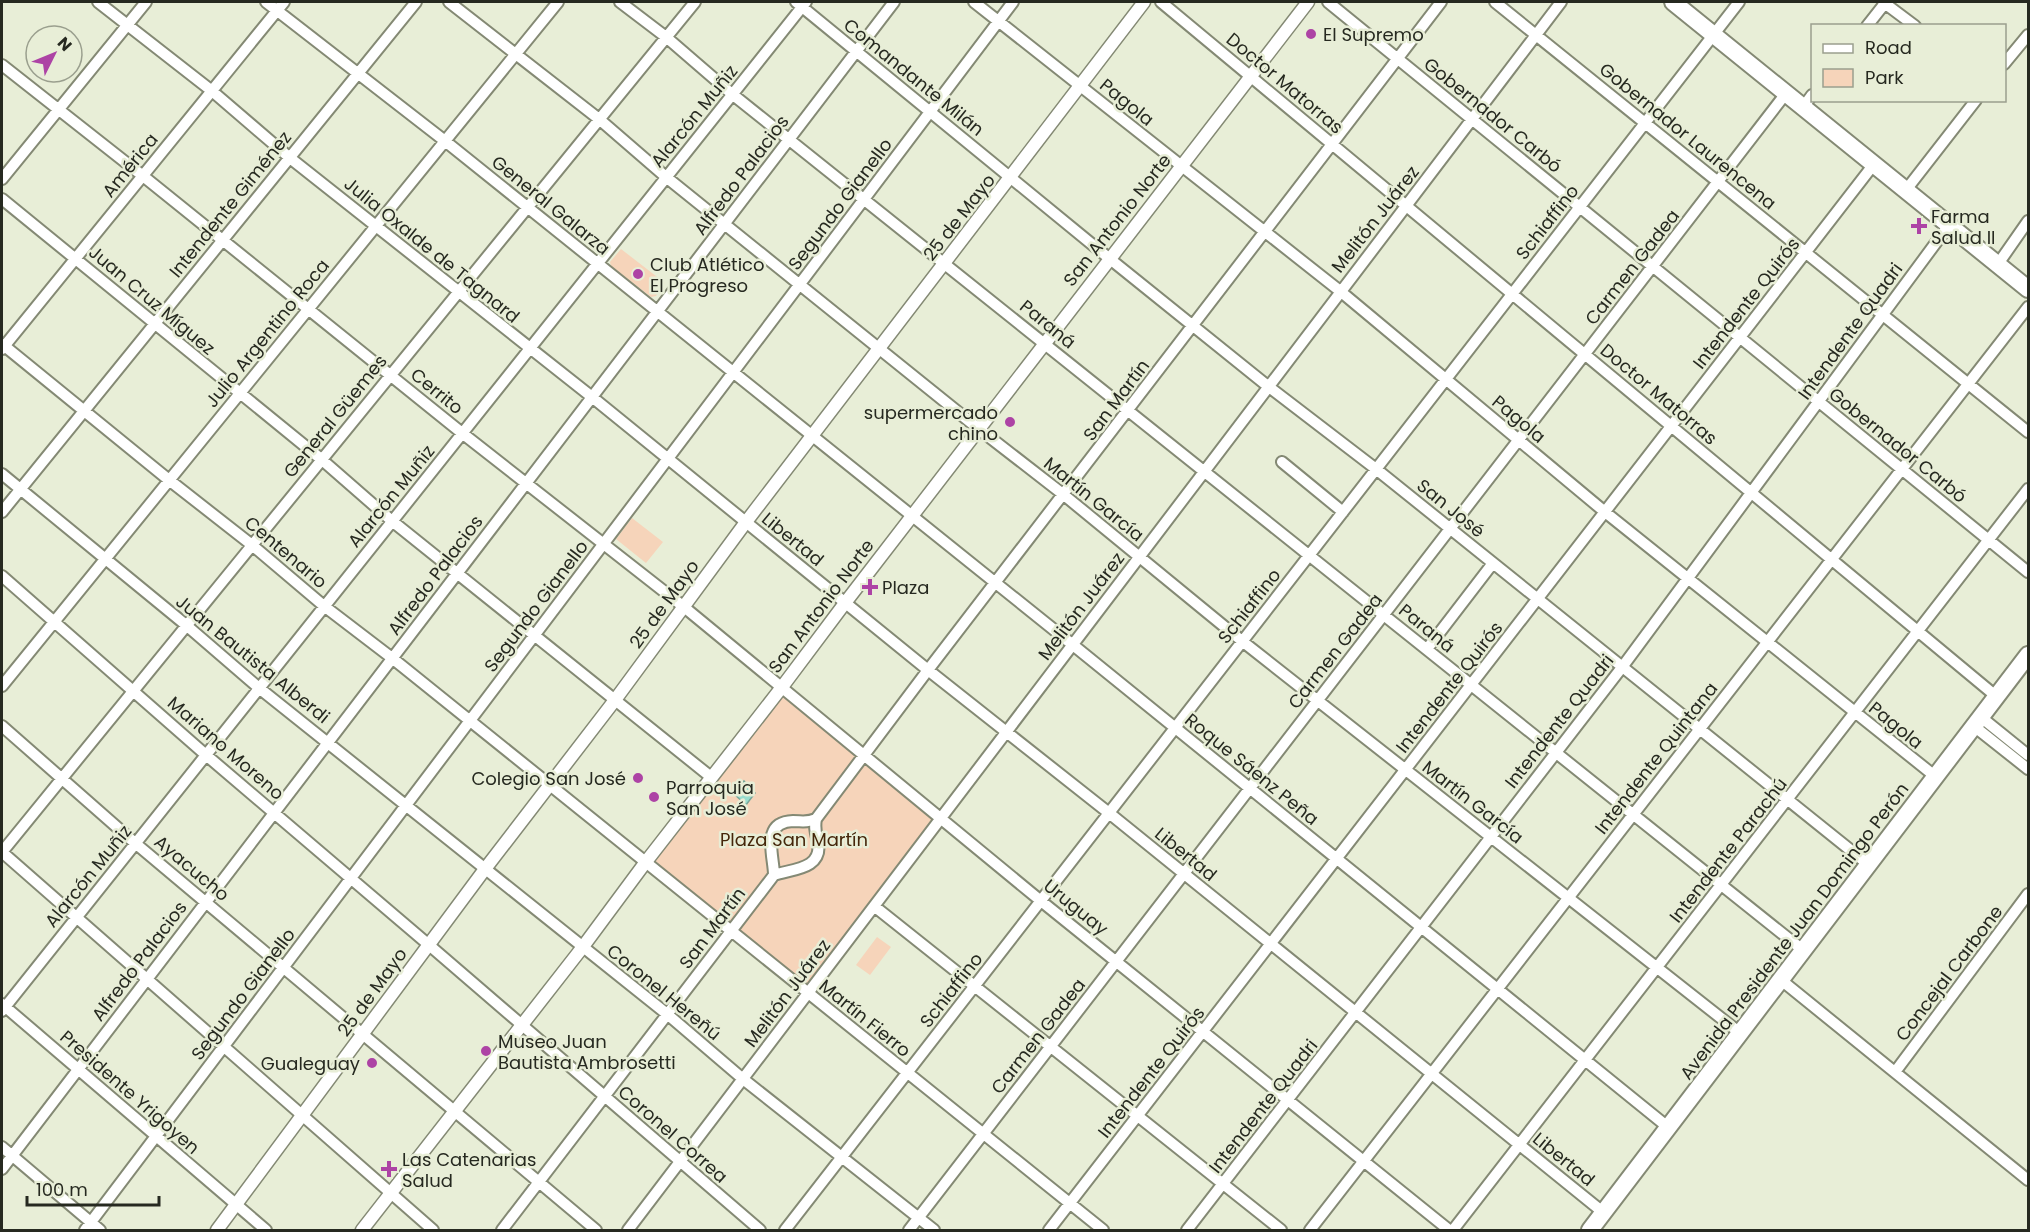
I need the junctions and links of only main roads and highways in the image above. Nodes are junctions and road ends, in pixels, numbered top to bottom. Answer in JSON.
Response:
{"nodes":[{"id":1,"x":1673,"y":2,"type":"edge"},
{"id":2,"x":1808,"y":100,"type":"edge"},
{"id":3,"x":2028,"y":289,"type":"edge"},
{"id":4,"x":2028,"y":655,"type":"edge"},
{"id":5,"x":1590,"y":1230,"type":"edge"}],
"edges":[{"from":1,"to":2,"type":"highway"},
{"from":2,"to":3,"type":"highway"},
{"from":4,"to":5,"type":"highway","name":"Avenida Presidente Juan Domingo Perón"}]}
